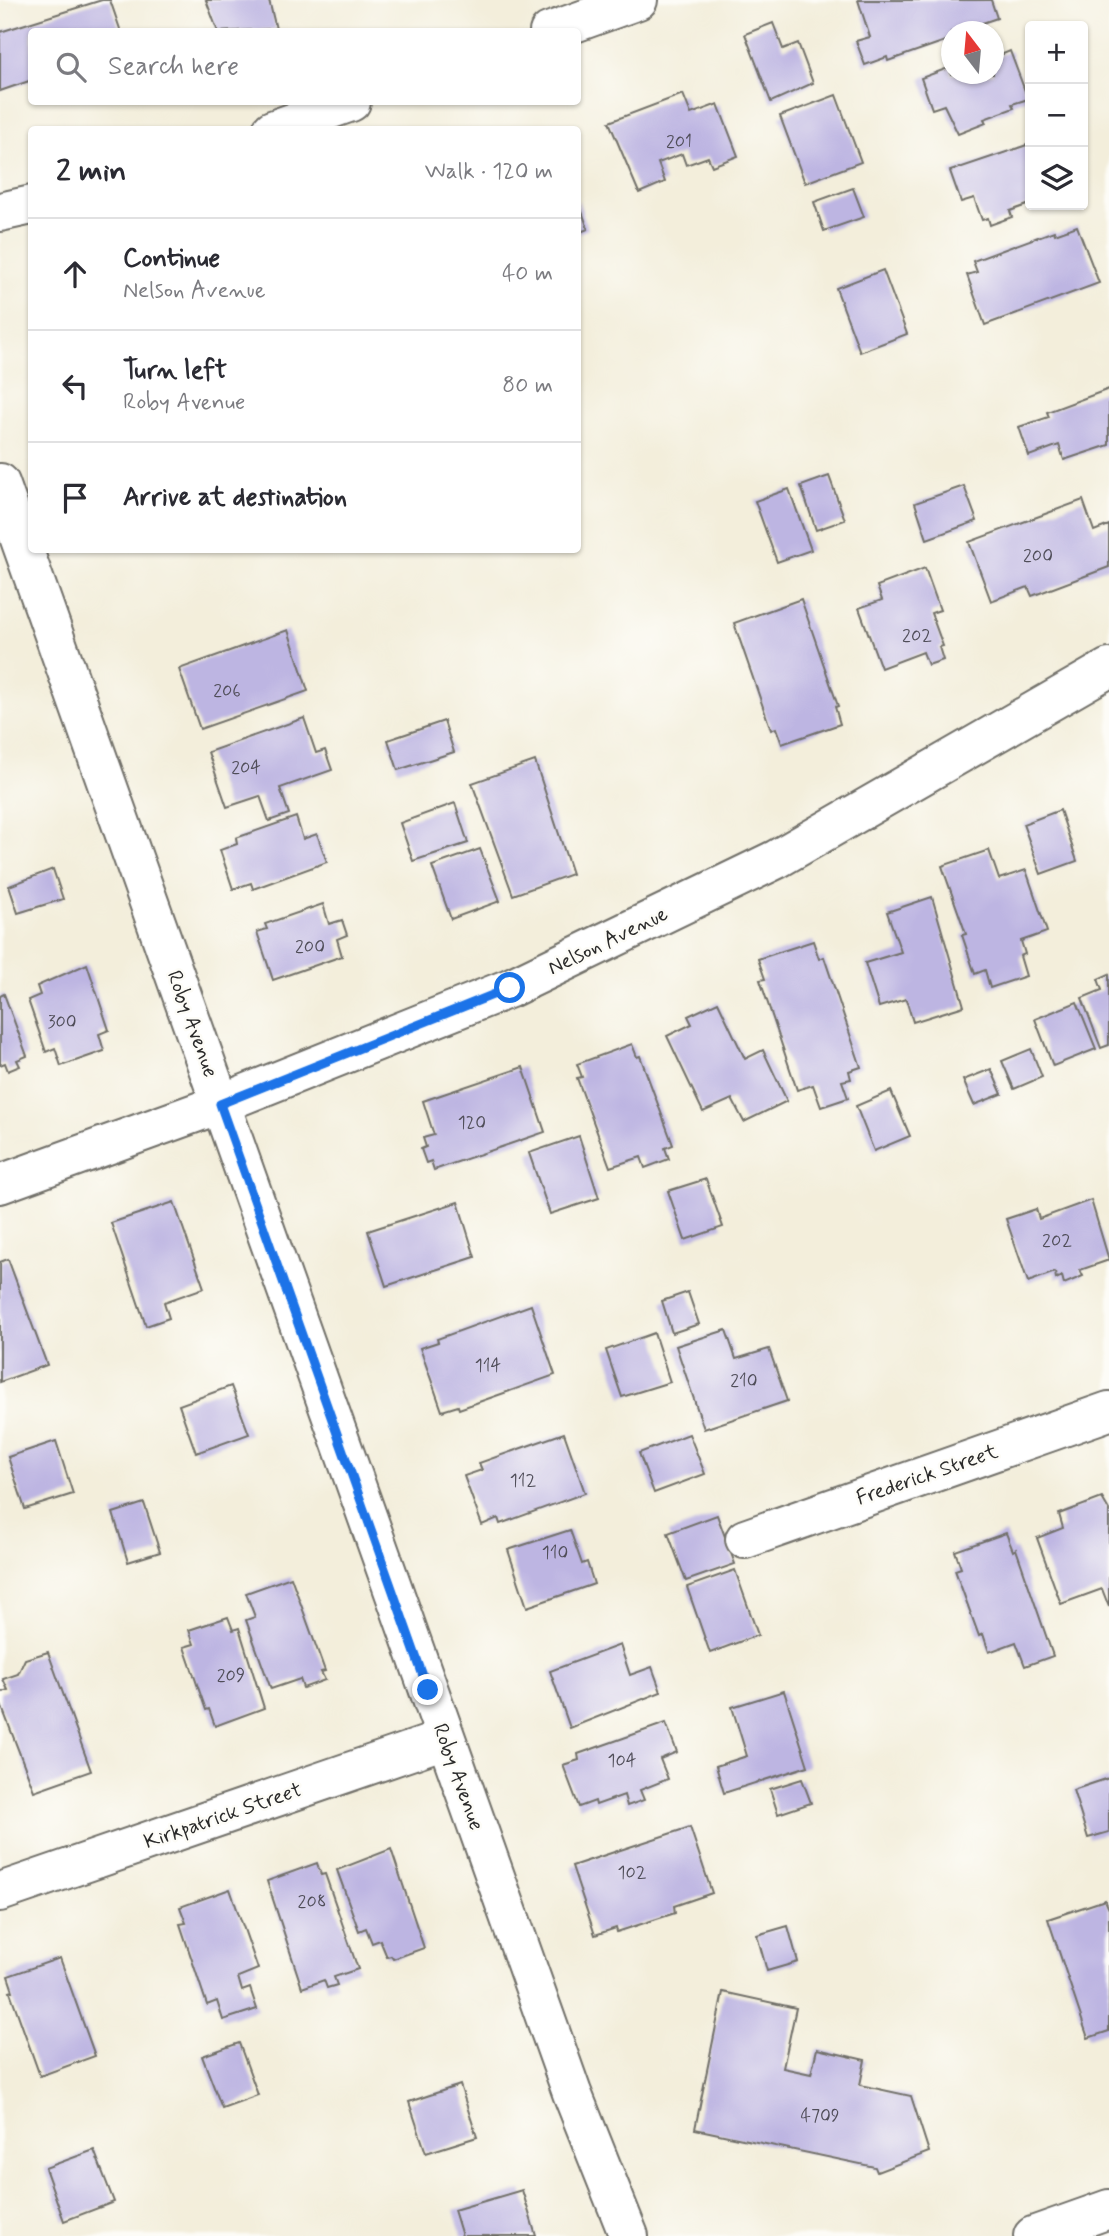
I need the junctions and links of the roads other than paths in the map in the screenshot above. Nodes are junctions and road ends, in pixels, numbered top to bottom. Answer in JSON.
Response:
{"nodes":[{"id":1,"x":638,"y":0,"type":"edge"},
{"id":2,"x":560,"y":28,"type":"edge"},
{"id":3,"x":343,"y":105,"type":"edge"},
{"id":4,"x":283,"y":126,"type":"edge"},
{"id":5,"x":28,"y":206,"type":"edge"},
{"id":6,"x":0,"y":212,"type":"edge"},
{"id":7,"x":0,"y":483,"type":"edge"},
{"id":8,"x":1109,"y":668,"type":"edge"},
{"id":9,"x":220,"y":1104,"type":"junction"},
{"id":10,"x":0,"y":1184,"type":"edge"},
{"id":11,"x":1109,"y":1410,"type":"edge"},
{"id":12,"x":745,"y":1539,"type":"dead end"},
{"id":13,"x":445,"y":1739,"type":"junction"},
{"id":14,"x":0,"y":1892,"type":"edge"},
{"id":15,"x":1109,"y":2209,"type":"edge"},
{"id":16,"x":629,"y":2236,"type":"edge"},
{"id":17,"x":1033,"y":2236,"type":"edge"}],
"edges":[{"from":1,"to":2,"type":"street"},
{"from":3,"to":4,"type":"street"},
{"from":5,"to":6,"type":"street"},
{"from":7,"to":9,"type":"street","name":"Roby Avenue"},
{"from":8,"to":9,"type":"street","name":"Nelson Avenue"},
{"from":9,"to":10,"type":"street","name":"Nelson Avenue"},
{"from":9,"to":13,"type":"street","name":"Roby Avenue"},
{"from":11,"to":12,"type":"street","name":"Frederick Street"},
{"from":13,"to":14,"type":"street","name":"Kirkpatrick Street"},
{"from":13,"to":16,"type":"street","name":"Roby Avenue"},
{"from":15,"to":17,"type":"street"}]}
